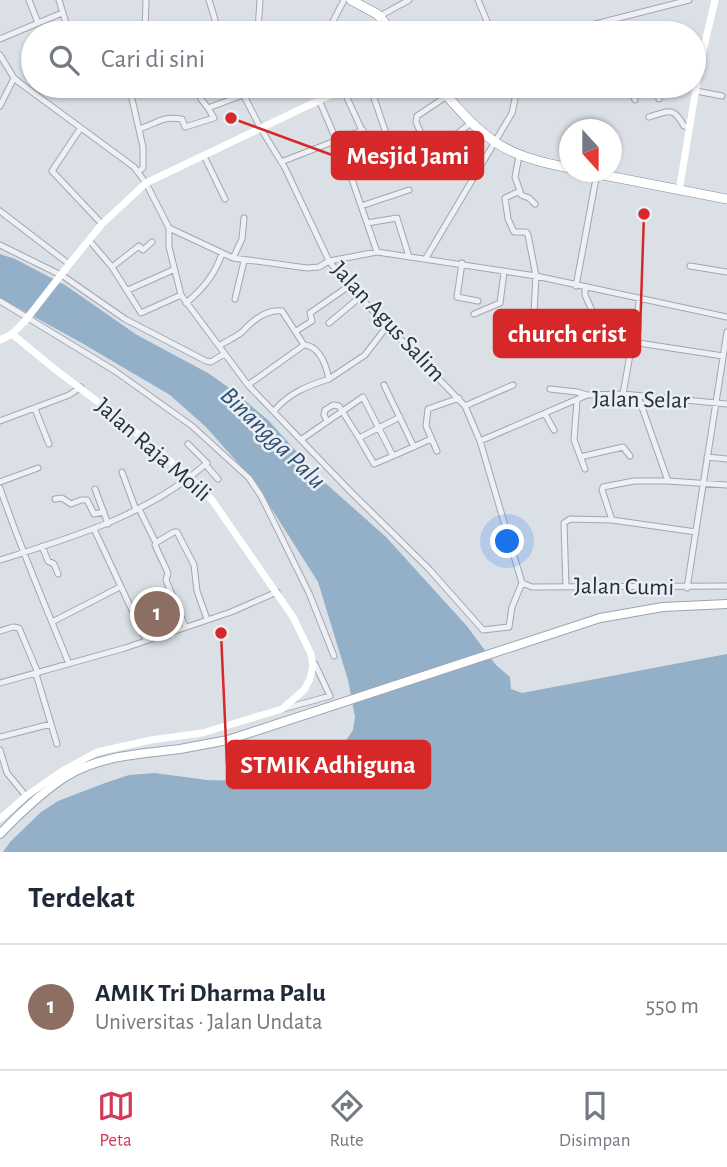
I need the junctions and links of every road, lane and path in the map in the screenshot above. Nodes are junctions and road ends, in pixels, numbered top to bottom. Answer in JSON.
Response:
{"nodes":[{"id":1,"x":29,"y":0,"type":"edge"},
{"id":2,"x":59,"y":0,"type":"edge"},
{"id":3,"x":146,"y":0,"type":"edge"},
{"id":4,"x":209,"y":0,"type":"edge"},
{"id":5,"x":260,"y":0,"type":"edge"},
{"id":6,"x":344,"y":0,"type":"edge"},
{"id":7,"x":351,"y":0,"type":"edge"},
{"id":8,"x":409,"y":0,"type":"edge"},
{"id":9,"x":478,"y":0,"type":"edge"},
{"id":10,"x":689,"y":0,"type":"edge"},
{"id":11,"x":715,"y":0,"type":"edge"},
{"id":12,"x":62,"y":13,"type":"junction"},
{"id":13,"x":380,"y":16,"type":"junction"},
{"id":14,"x":37,"y":21,"type":"edge"},
{"id":15,"x":43,"y":21,"type":"edge"},
{"id":16,"x":65,"y":21,"type":"edge"},
{"id":17,"x":145,"y":21,"type":"edge"},
{"id":18,"x":215,"y":21,"type":"edge"},
{"id":19,"x":259,"y":21,"type":"edge"},
{"id":20,"x":335,"y":21,"type":"edge"},
{"id":21,"x":384,"y":21,"type":"edge"},
{"id":22,"x":487,"y":21,"type":"edge"},
{"id":23,"x":607,"y":21,"type":"edge"},
{"id":24,"x":21,"y":30,"type":"edge"},
{"id":25,"x":706,"y":34,"type":"edge"},
{"id":26,"x":0,"y":39,"type":"edge"},
{"id":27,"x":1,"y":58,"type":"edge"},
{"id":28,"x":14,"y":78,"type":"junction"},
{"id":29,"x":21,"y":83,"type":"edge"},
{"id":30,"x":706,"y":93,"type":"edge"},
{"id":31,"x":722,"y":96,"type":"dead end"},
{"id":32,"x":40,"y":98,"type":"edge"},
{"id":33,"x":132,"y":98,"type":"edge"},
{"id":34,"x":201,"y":98,"type":"edge"},
{"id":35,"x":235,"y":98,"type":"edge"},
{"id":36,"x":245,"y":98,"type":"edge"},
{"id":37,"x":319,"y":98,"type":"edge"},
{"id":38,"x":326,"y":98,"type":"edge"},
{"id":39,"x":350,"y":98,"type":"edge"},
{"id":40,"x":374,"y":98,"type":"edge"},
{"id":41,"x":438,"y":98,"type":"edge"},
{"id":42,"x":452,"y":98,"type":"edge"},
{"id":43,"x":453,"y":98,"type":"edge"},
{"id":44,"x":514,"y":98,"type":"edge"},
{"id":45,"x":695,"y":98,"type":"edge"},
{"id":46,"x":320,"y":101,"type":"junction"},
{"id":47,"x":0,"y":106,"type":"edge"},
{"id":48,"x":208,"y":108,"type":"junction"},
{"id":49,"x":649,"y":117,"type":"dead end"},
{"id":50,"x":471,"y":122,"type":"junction"},
{"id":51,"x":689,"y":127,"type":"junction"},
{"id":52,"x":80,"y":129,"type":"junction"},
{"id":53,"x":139,"y":129,"type":"junction"},
{"id":54,"x":261,"y":129,"type":"junction"},
{"id":55,"x":363,"y":130,"type":"junction"},
{"id":56,"x":450,"y":139,"type":"dead end"},
{"id":57,"x":495,"y":140,"type":"junction"},
{"id":58,"x":338,"y":141,"type":"junction"},
{"id":59,"x":426,"y":145,"type":"junction"},
{"id":60,"x":204,"y":156,"type":"junction"},
{"id":61,"x":519,"y":156,"type":"junction"},
{"id":62,"x":394,"y":157,"type":"junction"},
{"id":63,"x":483,"y":160,"type":"junction"},
{"id":64,"x":281,"y":162,"type":"junction"},
{"id":65,"x":377,"y":163,"type":"junction"},
{"id":66,"x":559,"y":163,"type":"edge"},
{"id":67,"x":559,"y":164,"type":"edge"},
{"id":68,"x":138,"y":172,"type":"junction"},
{"id":69,"x":350,"y":172,"type":"junction"},
{"id":70,"x":622,"y":175,"type":"edge"},
{"id":71,"x":622,"y":178,"type":"edge"},
{"id":72,"x":592,"y":182,"type":"edge"},
{"id":73,"x":146,"y":183,"type":"junction"},
{"id":74,"x":680,"y":185,"type":"junction"},
{"id":75,"x":409,"y":190,"type":"dead end"},
{"id":76,"x":520,"y":191,"type":"junction"},
{"id":77,"x":727,"y":194,"type":"edge"},
{"id":78,"x":225,"y":199,"type":"dead end"},
{"id":79,"x":727,"y":199,"type":"edge"},
{"id":80,"x":535,"y":204,"type":"dead end"},
{"id":81,"x":361,"y":206,"type":"junction"},
{"id":82,"x":0,"y":211,"type":"edge"},
{"id":83,"x":244,"y":218,"type":"dead end"},
{"id":84,"x":367,"y":223,"type":"junction"},
{"id":85,"x":102,"y":224,"type":"junction"},
{"id":86,"x":169,"y":229,"type":"junction"},
{"id":87,"x":89,"y":240,"type":"junction"},
{"id":88,"x":152,"y":242,"type":"dead end"},
{"id":89,"x":0,"y":245,"type":"edge"},
{"id":90,"x":377,"y":252,"type":"junction"},
{"id":91,"x":222,"y":253,"type":"junction"},
{"id":92,"x":409,"y":257,"type":"junction"},
{"id":93,"x":426,"y":258,"type":"junction"},
{"id":94,"x":238,"y":259,"type":"junction"},
{"id":95,"x":329,"y":261,"type":"junction"},
{"id":96,"x":70,"y":263,"type":"junction"},
{"id":97,"x":462,"y":263,"type":"junction"},
{"id":98,"x":690,"y":266,"type":"dead end"},
{"id":99,"x":112,"y":267,"type":"junction"},
{"id":100,"x":173,"y":270,"type":"junction"},
{"id":101,"x":504,"y":272,"type":"junction"},
{"id":102,"x":727,"y":272,"type":"edge"},
{"id":103,"x":536,"y":276,"type":"junction"},
{"id":104,"x":349,"y":286,"type":"junction"},
{"id":105,"x":576,"y":286,"type":"junction"},
{"id":106,"x":585,"y":287,"type":"junction"},
{"id":107,"x":128,"y":290,"type":"junction"},
{"id":108,"x":181,"y":295,"type":"junction"},
{"id":109,"x":360,"y":297,"type":"junction"},
{"id":110,"x":639,"y":298,"type":"junction"},
{"id":111,"x":235,"y":299,"type":"dead end"},
{"id":112,"x":478,"y":301,"type":"dead end"},
{"id":113,"x":0,"y":302,"type":"edge"},
{"id":114,"x":186,"y":303,"type":"junction"},
{"id":115,"x":534,"y":312,"type":"dead end"},
{"id":116,"x":474,"y":314,"type":"dead end"},
{"id":117,"x":727,"y":317,"type":"edge"},
{"id":118,"x":329,"y":323,"type":"dead end"},
{"id":119,"x":388,"y":325,"type":"junction"},
{"id":120,"x":617,"y":325,"type":"dead end"},
{"id":121,"x":296,"y":331,"type":"junction"},
{"id":122,"x":727,"y":332,"type":"edge"},
{"id":123,"x":12,"y":334,"type":"junction"},
{"id":124,"x":0,"y":340,"type":"edge"},
{"id":125,"x":632,"y":342,"type":"junction"},
{"id":126,"x":726,"y":342,"type":"edge"},
{"id":127,"x":304,"y":345,"type":"junction"},
{"id":128,"x":219,"y":346,"type":"junction"},
{"id":129,"x":224,"y":354,"type":"junction"},
{"id":130,"x":723,"y":356,"type":"junction"},
{"id":131,"x":329,"y":379,"type":"junction"},
{"id":132,"x":248,"y":385,"type":"junction"},
{"id":133,"x":384,"y":385,"type":"dead end"},
{"id":134,"x":513,"y":385,"type":"dead end"},
{"id":135,"x":80,"y":387,"type":"junction"},
{"id":136,"x":550,"y":389,"type":"dead end"},
{"id":137,"x":623,"y":394,"type":"junction"},
{"id":138,"x":587,"y":395,"type":"junction"},
{"id":139,"x":638,"y":396,"type":"junction"},
{"id":140,"x":459,"y":398,"type":"junction"},
{"id":141,"x":577,"y":401,"type":"junction"},
{"id":142,"x":714,"y":402,"type":"junction"},
{"id":143,"x":727,"y":404,"type":"edge"},
{"id":144,"x":465,"y":406,"type":"junction"},
{"id":145,"x":35,"y":409,"type":"junction"},
{"id":146,"x":343,"y":410,"type":"junction"},
{"id":147,"x":274,"y":411,"type":"junction"},
{"id":148,"x":545,"y":414,"type":"junction"},
{"id":149,"x":400,"y":417,"type":"junction"},
{"id":150,"x":0,"y":421,"type":"edge"},
{"id":151,"x":327,"y":421,"type":"junction"},
{"id":152,"x":379,"y":428,"type":"junction"},
{"id":153,"x":554,"y":430,"type":"dead end"},
{"id":154,"x":302,"y":439,"type":"junction"},
{"id":155,"x":359,"y":439,"type":"junction"},
{"id":156,"x":431,"y":439,"type":"junction"},
{"id":157,"x":480,"y":441,"type":"junction"},
{"id":158,"x":188,"y":443,"type":"dead end"},
{"id":159,"x":49,"y":444,"type":"dead end"},
{"id":160,"x":414,"y":447,"type":"junction"},
{"id":161,"x":437,"y":451,"type":"dead end"},
{"id":162,"x":393,"y":456,"type":"junction"},
{"id":163,"x":630,"y":456,"type":"dead end"},
{"id":164,"x":580,"y":457,"type":"junction"},
{"id":165,"x":707,"y":457,"type":"junction"},
{"id":166,"x":727,"y":459,"type":"edge"},
{"id":167,"x":205,"y":464,"type":"junction"},
{"id":168,"x":38,"y":468,"type":"dead end"},
{"id":169,"x":585,"y":469,"type":"dead end"},
{"id":170,"x":122,"y":472,"type":"dead end"},
{"id":171,"x":190,"y":478,"type":"junction"},
{"id":172,"x":218,"y":479,"type":"dead end"},
{"id":173,"x":668,"y":481,"type":"junction"},
{"id":174,"x":0,"y":482,"type":"edge"},
{"id":175,"x":703,"y":485,"type":"junction"},
{"id":176,"x":727,"y":485,"type":"edge"},
{"id":177,"x":0,"y":488,"type":"edge"},
{"id":178,"x":94,"y":489,"type":"dead end"},
{"id":179,"x":55,"y":499,"type":"dead end"},
{"id":180,"x":3,"y":503,"type":"edge"},
{"id":181,"x":138,"y":510,"type":"junction"},
{"id":182,"x":104,"y":512,"type":"junction"},
{"id":183,"x":612,"y":520,"type":"junction"},
{"id":184,"x":108,"y":524,"type":"junction"},
{"id":185,"x":94,"y":529,"type":"junction"},
{"id":186,"x":696,"y":532,"type":"junction"},
{"id":187,"x":156,"y":543,"type":"junction"},
{"id":188,"x":42,"y":546,"type":"junction"},
{"id":189,"x":23,"y":553,"type":"junction"},
{"id":190,"x":0,"y":560,"type":"edge"},
{"id":191,"x":58,"y":574,"type":"dead end"},
{"id":192,"x":522,"y":583,"type":"junction"},
{"id":193,"x":566,"y":586,"type":"junction"},
{"id":194,"x":727,"y":586,"type":"edge"},
{"id":195,"x":120,"y":587,"type":"junction"},
{"id":196,"x":687,"y":588,"type":"junction"},
{"id":197,"x":277,"y":592,"type":"junction"},
{"id":198,"x":727,"y":604,"type":"edge"},
{"id":199,"x":207,"y":619,"type":"junction"},
{"id":200,"x":52,"y":622,"type":"junction"},
{"id":201,"x":185,"y":626,"type":"junction"},
{"id":202,"x":0,"y":631,"type":"edge"},
{"id":203,"x":146,"y":640,"type":"junction"},
{"id":204,"x":334,"y":656,"type":"dead end"},
{"id":205,"x":313,"y":661,"type":"junction"},
{"id":206,"x":69,"y":664,"type":"junction"},
{"id":207,"x":37,"y":673,"type":"junction"},
{"id":208,"x":0,"y":683,"type":"edge"},
{"id":209,"x":282,"y":709,"type":"junction"},
{"id":210,"x":51,"y":724,"type":"junction"},
{"id":211,"x":0,"y":737,"type":"edge"},
{"id":212,"x":57,"y":744,"type":"dead end"},
{"id":213,"x":0,"y":750,"type":"edge"},
{"id":214,"x":2,"y":766,"type":"edge"},
{"id":215,"x":26,"y":796,"type":"junction"},
{"id":216,"x":0,"y":819,"type":"edge"},
{"id":217,"x":0,"y":834,"type":"edge"}],
"edges":[{"from":1,"to":14,"type":"street"},
{"from":2,"to":12,"type":"street"},
{"from":3,"to":17,"type":"street"},
{"from":4,"to":18,"type":"street"},
{"from":5,"to":19,"type":"street"},
{"from":6,"to":20,"type":"street"},
{"from":7,"to":13,"type":"highway"},
{"from":8,"to":13,"type":"street"},
{"from":9,"to":22,"type":"street"},
{"from":10,"to":23,"type":"street"},
{"from":11,"to":25,"type":"street"},
{"from":12,"to":15,"type":"street"},
{"from":12,"to":16,"type":"street"},
{"from":13,"to":21,"type":"highway"},
{"from":24,"to":26,"type":"street"},
{"from":27,"to":28,"type":"street"},
{"from":28,"to":29,"type":"street"},
{"from":28,"to":47,"type":"street"},
{"from":30,"to":31,"type":"street"},
{"from":32,"to":52,"type":"street"},
{"from":33,"to":53,"type":"street"},
{"from":34,"to":48,"type":"street"},
{"from":35,"to":48,"type":"street"},
{"from":36,"to":54,"type":"street","name":"Jalan Agus Salim"},
{"from":37,"to":46,"type":"street"},
{"from":38,"to":46,"type":"street"},
{"from":39,"to":55,"type":"street"},
{"from":40,"to":62,"type":"street"},
{"from":41,"to":59,"type":"street"},
{"from":42,"to":50,"type":"highway"},
{"from":43,"to":57,"type":"highway"},
{"from":44,"to":57,"type":"street"},
{"from":45,"to":51,"type":"street"},
{"from":46,"to":54,"type":"street"},
{"from":46,"to":58,"type":"street"},
{"from":48,"to":53,"type":"street"},
{"from":49,"to":51,"type":"street"},
{"from":50,"to":56,"type":"street"},
{"from":50,"to":57,"type":"highway"},
{"from":51,"to":74,"type":"street"},
{"from":52,"to":68,"type":"street"},
{"from":52,"to":85,"type":"street"},
{"from":53,"to":68,"type":"street"},
{"from":54,"to":60,"type":"street"},
{"from":54,"to":64,"type":"street","name":"Jalan Agus Salim"},
{"from":55,"to":58,"type":"street"},
{"from":55,"to":65,"type":"street"},
{"from":57,"to":61,"type":"highway"},
{"from":57,"to":63,"type":"street"},
{"from":57,"to":66,"type":"highway"},
{"from":58,"to":64,"type":"street"},
{"from":58,"to":69,"type":"street"},
{"from":59,"to":62,"type":"street"},
{"from":59,"to":63,"type":"street"},
{"from":60,"to":73,"type":"street"},
{"from":60,"to":78,"type":"street"},
{"from":61,"to":67,"type":"highway"},
{"from":61,"to":76,"type":"street"},
{"from":62,"to":65,"type":"street"},
{"from":63,"to":93,"type":"street"},
{"from":64,"to":95,"type":"street","name":"Jalan Agus Salim"},
{"from":65,"to":69,"type":"street"},
{"from":68,"to":73,"type":"street"},
{"from":69,"to":81,"type":"street"},
{"from":70,"to":74,"type":"highway"},
{"from":71,"to":79,"type":"highway"},
{"from":72,"to":105,"type":"street"},
{"from":73,"to":85,"type":"street"},
{"from":73,"to":86,"type":"street"},
{"from":74,"to":77,"type":"highway"},
{"from":75,"to":81,"type":"street"},
{"from":76,"to":80,"type":"street"},
{"from":76,"to":103,"type":"street"},
{"from":81,"to":84,"type":"street"},
{"from":82,"to":96,"type":"street"},
{"from":83,"to":94,"type":"street"},
{"from":84,"to":90,"type":"street"},
{"from":84,"to":92,"type":"street"},
{"from":85,"to":87,"type":"street"},
{"from":86,"to":91,"type":"street"},
{"from":86,"to":100,"type":"street"},
{"from":87,"to":96,"type":"street"},
{"from":87,"to":99,"type":"street"},
{"from":88,"to":99,"type":"street"},
{"from":89,"to":129,"type":"street"},
{"from":90,"to":92,"type":"street"},
{"from":90,"to":95,"type":"street"},
{"from":91,"to":94,"type":"street"},
{"from":91,"to":114,"type":"street"},
{"from":92,"to":93,"type":"street"},
{"from":93,"to":97,"type":"street"},
{"from":94,"to":95,"type":"street"},
{"from":94,"to":111,"type":"street"},
{"from":95,"to":104,"type":"street","name":"Jalan Agus Salim"},
{"from":96,"to":123,"type":"street","bridge":true},
{"from":97,"to":101,"type":"street"},
{"from":97,"to":112,"type":"street"},
{"from":98,"to":102,"type":"street"},
{"from":99,"to":107,"type":"street"},
{"from":100,"to":107,"type":"street"},
{"from":100,"to":108,"type":"street"},
{"from":101,"to":103,"type":"street"},
{"from":101,"to":116,"type":"street"},
{"from":103,"to":105,"type":"street"},
{"from":103,"to":115,"type":"street"},
{"from":104,"to":109,"type":"street","name":"Jalan Agus Salim"},
{"from":104,"to":121,"type":"street"},
{"from":105,"to":106,"type":"street"},
{"from":106,"to":110,"type":"street"},
{"from":106,"to":120,"type":"street"},
{"from":107,"to":108,"type":"street"},
{"from":108,"to":114,"type":"street"},
{"from":109,"to":118,"type":"street"},
{"from":109,"to":119,"type":"street","name":"Jalan Agus Salim"},
{"from":110,"to":117,"type":"street"},
{"from":110,"to":125,"type":"street"},
{"from":113,"to":204,"type":"street"},
{"from":114,"to":128,"type":"street"},
{"from":119,"to":131,"type":"street"},
{"from":119,"to":140,"type":"street","name":"Jalan Agus Salim"},
{"from":121,"to":127,"type":"street"},
{"from":121,"to":128,"type":"street"},
{"from":122,"to":126,"type":"street"},
{"from":123,"to":124,"type":"street"},
{"from":123,"to":135,"type":"street","name":"Jalan Raja Moili"},
{"from":125,"to":130,"type":"street"},
{"from":125,"to":137,"type":"street"},
{"from":126,"to":130,"type":"street"},
{"from":127,"to":131,"type":"street"},
{"from":127,"to":132,"type":"street"},
{"from":128,"to":129,"type":"street"},
{"from":129,"to":132,"type":"street"},
{"from":130,"to":142,"type":"street"},
{"from":131,"to":147,"type":"street"},
{"from":132,"to":147,"type":"street"},
{"from":133,"to":149,"type":"street"},
{"from":134,"to":144,"type":"street"},
{"from":135,"to":145,"type":"street"},
{"from":135,"to":171,"type":"street","name":"Jalan Raja Moili"},
{"from":136,"to":138,"type":"street"},
{"from":137,"to":138,"type":"street","name":"Jalan Selar"},
{"from":137,"to":139,"type":"street","name":"Jalan Selar"},
{"from":138,"to":141,"type":"street","name":"Jalan Selar"},
{"from":139,"to":142,"type":"street","name":"Jalan Selar"},
{"from":139,"to":173,"type":"street"},
{"from":140,"to":144,"type":"street","name":"Jalan Agus Salim"},
{"from":140,"to":156,"type":"street"},
{"from":141,"to":148,"type":"street","name":"Jalan Selar"},
{"from":141,"to":164,"type":"street"},
{"from":142,"to":143,"type":"street","name":"Jalan Selar"},
{"from":142,"to":165,"type":"street"},
{"from":144,"to":157,"type":"street","name":"Jalan Agus Salim"},
{"from":145,"to":150,"type":"street"},
{"from":145,"to":159,"type":"street"},
{"from":146,"to":151,"type":"street"},
{"from":146,"to":151,"type":"street"},
{"from":146,"to":152,"type":"street"},
{"from":146,"to":155,"type":"street"},
{"from":147,"to":154,"type":"street"},
{"from":148,"to":153,"type":"street"},
{"from":148,"to":157,"type":"street","name":"Jalan Selar"},
{"from":149,"to":152,"type":"street"},
{"from":149,"to":160,"type":"street"},
{"from":151,"to":154,"type":"street"},
{"from":152,"to":155,"type":"street"},
{"from":152,"to":162,"type":"street"},
{"from":154,"to":192,"type":"street"},
{"from":155,"to":162,"type":"street"},
{"from":156,"to":160,"type":"street"},
{"from":156,"to":161,"type":"street"},
{"from":157,"to":192,"type":"street","name":"Jalan Agus Salim"},
{"from":158,"to":167,"type":"street"},
{"from":160,"to":162,"type":"street"},
{"from":163,"to":164,"type":"street"},
{"from":164,"to":169,"type":"street"},
{"from":165,"to":166,"type":"street"},
{"from":165,"to":175,"type":"street"},
{"from":167,"to":171,"type":"street"},
{"from":167,"to":172,"type":"street"},
{"from":168,"to":174,"type":"street"},
{"from":170,"to":181,"type":"street"},
{"from":171,"to":181,"type":"street"},
{"from":171,"to":197,"type":"street","name":"Jalan Raja Moili"},
{"from":173,"to":175,"type":"street"},
{"from":173,"to":183,"type":"street"},
{"from":175,"to":176,"type":"street"},
{"from":175,"to":186,"type":"street"},
{"from":177,"to":180,"type":"street"},
{"from":178,"to":182,"type":"street"},
{"from":179,"to":182,"type":"street"},
{"from":180,"to":189,"type":"street"},
{"from":181,"to":184,"type":"street"},
{"from":181,"to":187,"type":"street"},
{"from":182,"to":184,"type":"street"},
{"from":183,"to":186,"type":"street"},
{"from":183,"to":193,"type":"street"},
{"from":184,"to":185,"type":"street"},
{"from":185,"to":188,"type":"street"},
{"from":185,"to":195,"type":"street"},
{"from":186,"to":196,"type":"street"},
{"from":187,"to":199,"type":"street"},
{"from":187,"to":201,"type":"street"},
{"from":188,"to":189,"type":"street"},
{"from":188,"to":191,"type":"street"},
{"from":189,"to":190,"type":"street"},
{"from":189,"to":200,"type":"street"},
{"from":192,"to":193,"type":"street","name":"Jalan Cumi"},
{"from":193,"to":196,"type":"street","name":"Jalan Cumi"},
{"from":194,"to":196,"type":"street","name":"Jalan Cumi"},
{"from":195,"to":200,"type":"street"},
{"from":195,"to":203,"type":"street"},
{"from":197,"to":199,"type":"street"},
{"from":197,"to":205,"type":"street","name":"Jalan Raja Moili"},
{"from":198,"to":217,"type":"main road"},
{"from":199,"to":201,"type":"street"},
{"from":200,"to":206,"type":"street"},
{"from":201,"to":203,"type":"street"},
{"from":202,"to":207,"type":"street"},
{"from":203,"to":206,"type":"street"},
{"from":205,"to":209,"type":"street"},
{"from":205,"to":209,"type":"street"},
{"from":206,"to":207,"type":"street"},
{"from":207,"to":208,"type":"street"},
{"from":207,"to":210,"type":"street"},
{"from":209,"to":215,"type":"street"},
{"from":210,"to":211,"type":"street"},
{"from":210,"to":212,"type":"street"},
{"from":213,"to":214,"type":"street"},
{"from":214,"to":215,"type":"street"},
{"from":215,"to":216,"type":"street"}]}
